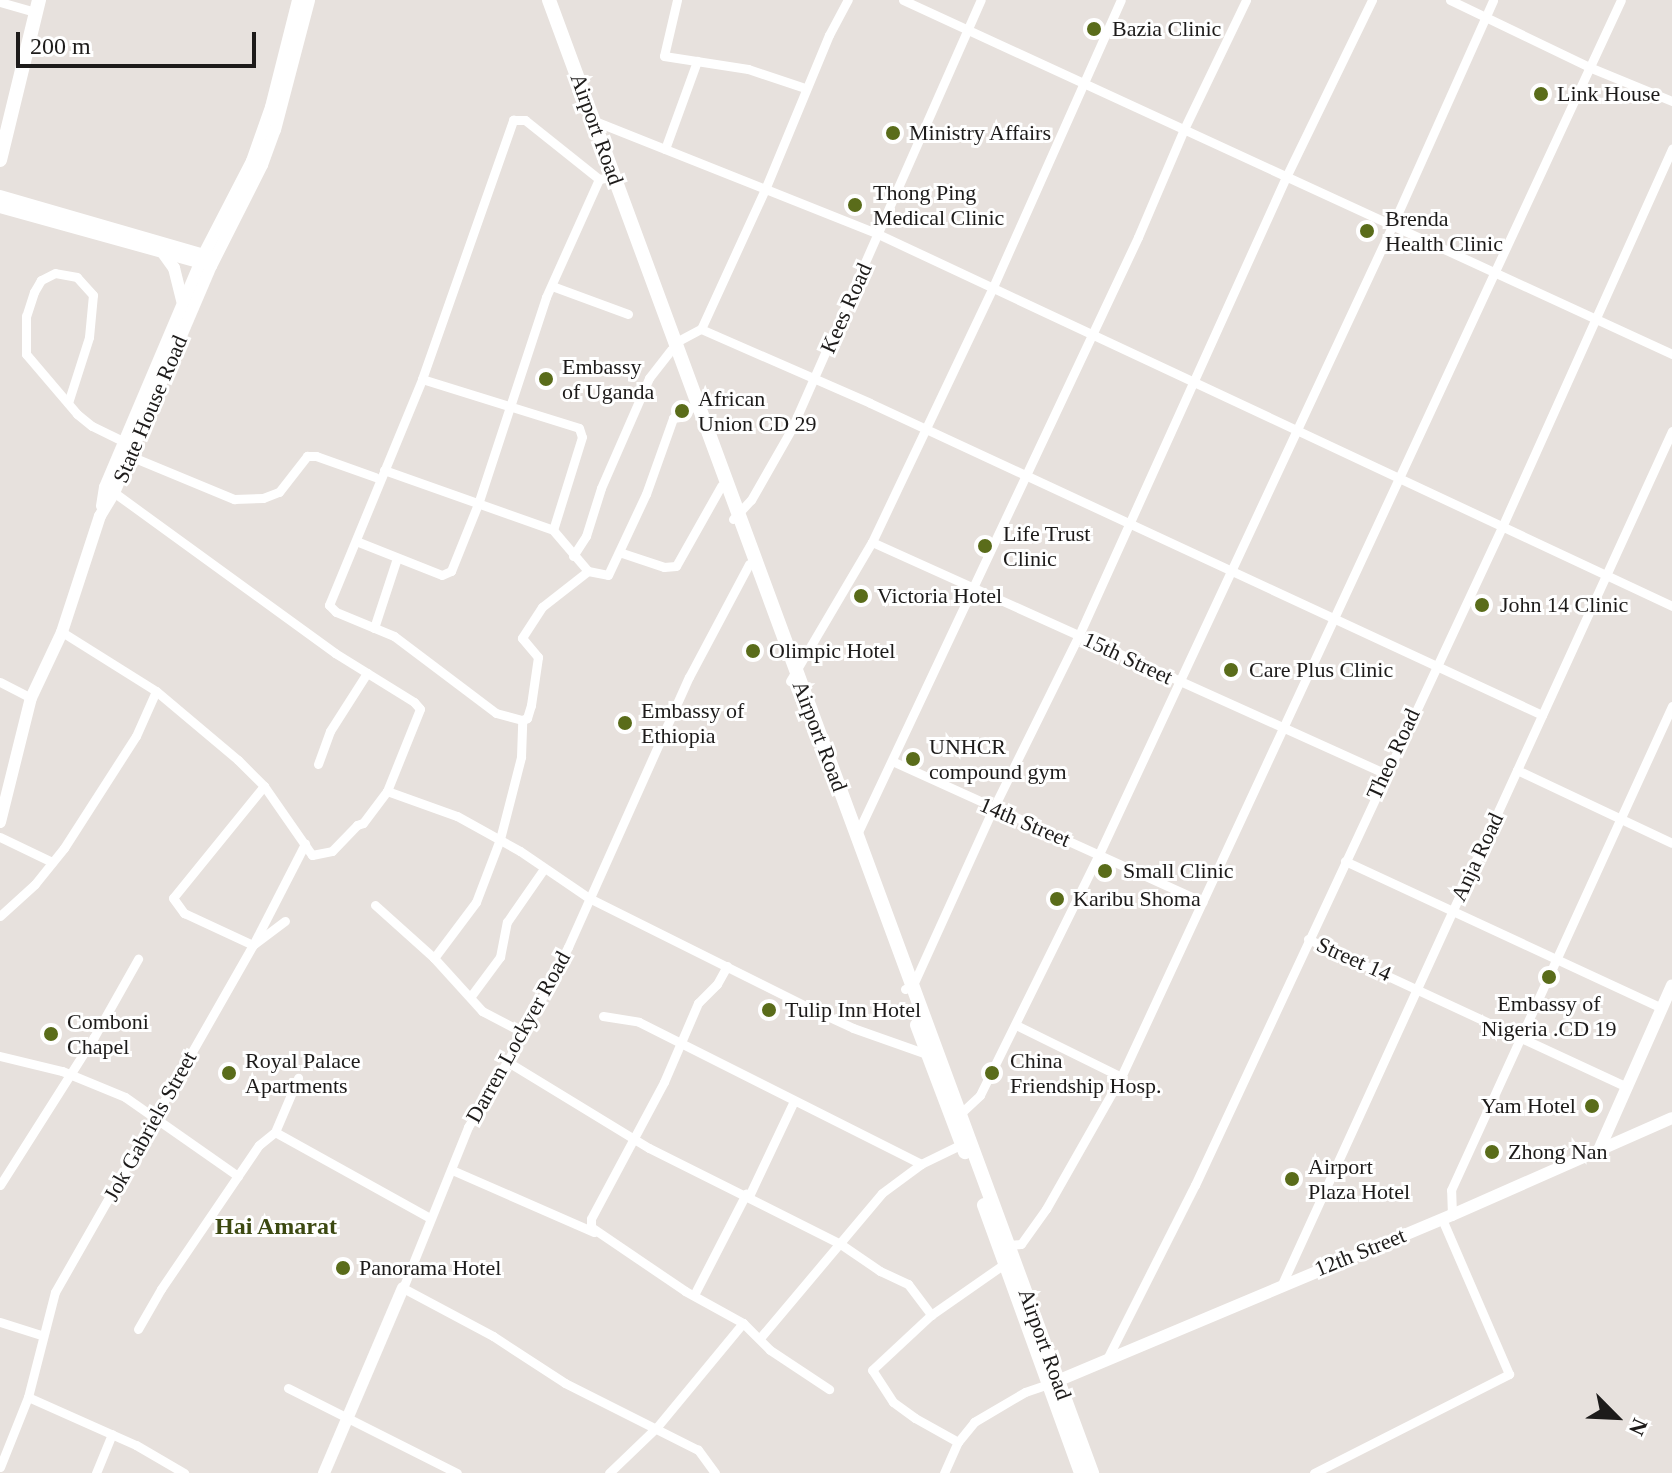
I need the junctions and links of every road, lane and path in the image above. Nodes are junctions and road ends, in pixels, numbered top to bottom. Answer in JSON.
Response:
{"nodes":[{"id":1,"x":298,"y":0,"type":"edge"},
{"id":2,"x":309,"y":0,"type":"edge"},
{"id":3,"x":540,"y":0,"type":"edge"},
{"id":4,"x":549,"y":0,"type":"edge"},
{"id":5,"x":677,"y":0,"type":"edge"},
{"id":6,"x":848,"y":0,"type":"edge"},
{"id":7,"x":903,"y":0,"type":"edge"},
{"id":8,"x":981,"y":0,"type":"edge"},
{"id":9,"x":1121,"y":0,"type":"edge"},
{"id":10,"x":1246,"y":0,"type":"edge"},
{"id":11,"x":1372,"y":0,"type":"edge"},
{"id":12,"x":1450,"y":0,"type":"edge"},
{"id":13,"x":1493,"y":0,"type":"edge"},
{"id":14,"x":1621,"y":0,"type":"edge"},
{"id":15,"x":0,"y":2,"type":"edge"},
{"id":16,"x":38,"y":6,"type":"edge"},
{"id":17,"x":1485,"y":15,"type":"junction"},
{"id":18,"x":300,"y":17,"type":"junction"},
{"id":19,"x":966,"y":30,"type":"junction"},
{"id":20,"x":697,"y":61,"type":"junction"},
{"id":21,"x":1589,"y":67,"type":"junction"},
{"id":22,"x":1082,"y":83,"type":"junction"},
{"id":23,"x":805,"y":88,"type":"junction"},
{"id":24,"x":1672,"y":101,"type":"edge"},
{"id":25,"x":592,"y":120,"type":"junction"},
{"id":26,"x":1184,"y":129,"type":"junction"},
{"id":27,"x":1672,"y":148,"type":"edge"},
{"id":28,"x":665,"y":149,"type":"junction"},
{"id":29,"x":0,"y":160,"type":"edge"},
{"id":30,"x":1286,"y":177,"type":"junction"},
{"id":31,"x":602,"y":179,"type":"junction"},
{"id":32,"x":766,"y":187,"type":"junction"},
{"id":33,"x":0,"y":196,"type":"edge"},
{"id":34,"x":0,"y":207,"type":"edge"},
{"id":35,"x":57,"y":218,"type":"junction"},
{"id":36,"x":1393,"y":224,"type":"junction"},
{"id":37,"x":878,"y":234,"type":"junction"},
{"id":38,"x":163,"y":253,"type":"junction"},
{"id":39,"x":208,"y":260,"type":"junction"},
{"id":40,"x":1495,"y":272,"type":"junction"},
{"id":41,"x":552,"y":286,"type":"junction"},
{"id":42,"x":993,"y":287,"type":"junction"},
{"id":43,"x":182,"y":303,"type":"junction"},
{"id":44,"x":628,"y":314,"type":"dead end"},
{"id":45,"x":1595,"y":318,"type":"junction"},
{"id":46,"x":701,"y":329,"type":"junction"},
{"id":47,"x":1092,"y":332,"type":"junction"},
{"id":48,"x":674,"y":346,"type":"junction"},
{"id":49,"x":1672,"y":354,"type":"edge"},
{"id":50,"x":815,"y":378,"type":"junction"},
{"id":51,"x":422,"y":379,"type":"junction"},
{"id":52,"x":1195,"y":385,"type":"junction"},
{"id":53,"x":68,"y":403,"type":"junction"},
{"id":54,"x":510,"y":407,"type":"junction"},
{"id":55,"x":692,"y":407,"type":"junction"},
{"id":56,"x":926,"y":429,"type":"junction"},
{"id":57,"x":1295,"y":431,"type":"junction"},
{"id":58,"x":1672,"y":431,"type":"edge"},
{"id":59,"x":129,"y":448,"type":"junction"},
{"id":60,"x":384,"y":470,"type":"junction"},
{"id":61,"x":1025,"y":475,"type":"junction"},
{"id":62,"x":375,"y":477,"type":"dead end"},
{"id":63,"x":1399,"y":479,"type":"junction"},
{"id":64,"x":721,"y":486,"type":"junction"},
{"id":65,"x":110,"y":490,"type":"junction"},
{"id":66,"x":478,"y":504,"type":"junction"},
{"id":67,"x":736,"y":516,"type":"junction"},
{"id":68,"x":1129,"y":523,"type":"junction"},
{"id":69,"x":1502,"y":527,"type":"junction"},
{"id":70,"x":553,"y":530,"type":"junction"},
{"id":71,"x":356,"y":541,"type":"junction"},
{"id":72,"x":872,"y":542,"type":"junction"},
{"id":73,"x":622,"y":553,"type":"junction"},
{"id":74,"x":573,"y":556,"type":"junction"},
{"id":75,"x":397,"y":558,"type":"junction"},
{"id":76,"x":749,"y":564,"type":"junction"},
{"id":77,"x":588,"y":571,"type":"junction"},
{"id":78,"x":1229,"y":571,"type":"junction"},
{"id":79,"x":1607,"y":574,"type":"junction"},
{"id":80,"x":973,"y":586,"type":"junction"},
{"id":81,"x":1672,"y":606,"type":"edge"},
{"id":82,"x":1332,"y":619,"type":"junction"},
{"id":83,"x":374,"y":628,"type":"junction"},
{"id":84,"x":62,"y":632,"type":"junction"},
{"id":85,"x":1079,"y":635,"type":"junction"},
{"id":86,"x":1435,"y":665,"type":"junction"},
{"id":87,"x":367,"y":673,"type":"junction"},
{"id":88,"x":793,"y":677,"type":"junction"},
{"id":89,"x":0,"y":682,"type":"edge"},
{"id":90,"x":1180,"y":682,"type":"junction"},
{"id":91,"x":156,"y":691,"type":"junction"},
{"id":92,"x":31,"y":698,"type":"junction"},
{"id":93,"x":1672,"y":706,"type":"edge"},
{"id":94,"x":1542,"y":715,"type":"junction"},
{"id":95,"x":522,"y":720,"type":"junction"},
{"id":96,"x":1282,"y":728,"type":"junction"},
{"id":97,"x":892,"y":761,"type":"junction"},
{"id":98,"x":318,"y":764,"type":"dead end"},
{"id":99,"x":1517,"y":770,"type":"junction"},
{"id":100,"x":1384,"y":773,"type":"junction"},
{"id":101,"x":264,"y":786,"type":"junction"},
{"id":102,"x":387,"y":791,"type":"junction"},
{"id":103,"x":993,"y":809,"type":"junction"},
{"id":104,"x":1622,"y":817,"type":"junction"},
{"id":105,"x":0,"y":822,"type":"edge"},
{"id":106,"x":857,"y":834,"type":"junction"},
{"id":107,"x":0,"y":837,"type":"edge"},
{"id":108,"x":500,"y":839,"type":"junction"},
{"id":109,"x":1672,"y":843,"type":"edge"},
{"id":110,"x":305,"y":844,"type":"junction"},
{"id":111,"x":1099,"y":854,"type":"junction"},
{"id":112,"x":1345,"y":861,"type":"junction"},
{"id":113,"x":52,"y":862,"type":"junction"},
{"id":114,"x":543,"y":870,"type":"junction"},
{"id":115,"x":589,"y":898,"type":"junction"},
{"id":116,"x":1203,"y":902,"type":"junction"},
{"id":117,"x":375,"y":905,"type":"dead end"},
{"id":118,"x":1453,"y":910,"type":"junction"},
{"id":119,"x":0,"y":916,"type":"edge"},
{"id":120,"x":285,"y":921,"type":"dead end"},
{"id":121,"x":1308,"y":939,"type":"junction"},
{"id":122,"x":434,"y":958,"type":"junction"},
{"id":123,"x":1557,"y":958,"type":"junction"},
{"id":124,"x":138,"y":959,"type":"dead end"},
{"id":125,"x":727,"y":966,"type":"junction"},
{"id":126,"x":1672,"y":985,"type":"edge"},
{"id":127,"x":909,"y":987,"type":"junction"},
{"id":128,"x":1418,"y":987,"type":"junction"},
{"id":129,"x":471,"y":996,"type":"junction"},
{"id":130,"x":1662,"y":1008,"type":"junction"},
{"id":131,"x":603,"y":1016,"type":"dead end"},
{"id":132,"x":1016,"y":1025,"type":"junction"},
{"id":133,"x":524,"y":1033,"type":"junction"},
{"id":134,"x":1522,"y":1036,"type":"junction"},
{"id":135,"x":680,"y":1044,"type":"junction"},
{"id":136,"x":927,"y":1054,"type":"junction"},
{"id":137,"x":0,"y":1056,"type":"edge"},
{"id":138,"x":508,"y":1062,"type":"junction"},
{"id":139,"x":70,"y":1074,"type":"junction"},
{"id":140,"x":1121,"y":1077,"type":"junction"},
{"id":141,"x":298,"y":1078,"type":"dead end"},
{"id":142,"x":1627,"y":1087,"type":"junction"},
{"id":143,"x":794,"y":1101,"type":"junction"},
{"id":144,"x":961,"y":1113,"type":"junction"},
{"id":145,"x":1672,"y":1118,"type":"edge"},
{"id":146,"x":154,"y":1119,"type":"junction"},
{"id":147,"x":275,"y":1132,"type":"junction"},
{"id":148,"x":635,"y":1139,"type":"junction"},
{"id":149,"x":962,"y":1144,"type":"junction"},
{"id":150,"x":1599,"y":1150,"type":"junction"},
{"id":151,"x":921,"y":1164,"type":"junction"},
{"id":152,"x":452,"y":1170,"type":"dead end"},
{"id":153,"x":238,"y":1176,"type":"junction"},
{"id":154,"x":0,"y":1185,"type":"edge"},
{"id":155,"x":747,"y":1195,"type":"junction"},
{"id":156,"x":1447,"y":1217,"type":"junction"},
{"id":157,"x":430,"y":1218,"type":"junction"},
{"id":158,"x":594,"y":1232,"type":"junction"},
{"id":159,"x":839,"y":1243,"type":"junction"},
{"id":160,"x":1009,"y":1245,"type":"junction"},
{"id":161,"x":1004,"y":1264,"type":"junction"},
{"id":162,"x":1282,"y":1284,"type":"junction"},
{"id":163,"x":403,"y":1288,"type":"junction"},
{"id":164,"x":694,"y":1295,"type":"junction"},
{"id":165,"x":931,"y":1315,"type":"junction"},
{"id":166,"x":0,"y":1322,"type":"edge"},
{"id":167,"x":743,"y":1323,"type":"junction"},
{"id":168,"x":138,"y":1329,"type":"dead end"},
{"id":169,"x":41,"y":1335,"type":"junction"},
{"id":170,"x":760,"y":1338,"type":"junction"},
{"id":171,"x":1108,"y":1357,"type":"junction"},
{"id":172,"x":1053,"y":1382,"type":"junction"},
{"id":173,"x":288,"y":1388,"type":"dead end"},
{"id":174,"x":829,"y":1389,"type":"dead end"},
{"id":175,"x":28,"y":1397,"type":"junction"},
{"id":176,"x":351,"y":1417,"type":"junction"},
{"id":177,"x":657,"y":1427,"type":"junction"},
{"id":178,"x":112,"y":1434,"type":"junction"},
{"id":179,"x":958,"y":1442,"type":"junction"},
{"id":180,"x":0,"y":1467,"type":"edge"},
{"id":181,"x":1080,"y":1472,"type":"edge"},
{"id":182,"x":96,"y":1473,"type":"edge"},
{"id":183,"x":184,"y":1473,"type":"edge"},
{"id":184,"x":324,"y":1473,"type":"edge"},
{"id":185,"x":457,"y":1473,"type":"edge"},
{"id":186,"x":609,"y":1473,"type":"edge"},
{"id":187,"x":715,"y":1473,"type":"edge"},
{"id":188,"x":944,"y":1473,"type":"edge"},
{"id":189,"x":1314,"y":1473,"type":"edge"}],
"edges":[{"from":1,"to":18,"type":"main road"},
{"from":2,"to":18,"type":"main road"},
{"from":3,"to":31,"type":"main road","name":"Airport Road"},
{"from":4,"to":25,"type":"main road","name":"Airport Road"},
{"from":5,"to":20,"type":"street"},
{"from":6,"to":23,"type":"street"},
{"from":7,"to":19,"type":"street"},
{"from":8,"to":19,"type":"street","name":"Kees Road"},
{"from":9,"to":22,"type":"street"},
{"from":10,"to":26,"type":"street"},
{"from":11,"to":30,"type":"street"},
{"from":12,"to":17,"type":"street"},
{"from":13,"to":17,"type":"street"},
{"from":14,"to":21,"type":"street"},
{"from":15,"to":16,"type":"street"},
{"from":16,"to":29,"type":"main road"},
{"from":17,"to":21,"type":"street"},
{"from":17,"to":36,"type":"street"},
{"from":18,"to":39,"type":"main road"},
{"from":19,"to":22,"type":"street"},
{"from":19,"to":37,"type":"street","name":"Kees Road"},
{"from":20,"to":23,"type":"street"},
{"from":20,"to":28,"type":"street"},
{"from":21,"to":24,"type":"street"},
{"from":21,"to":40,"type":"street"},
{"from":22,"to":26,"type":"street"},
{"from":22,"to":42,"type":"street"},
{"from":23,"to":32,"type":"street"},
{"from":25,"to":28,"type":"street"},
{"from":25,"to":48,"type":"main road","name":"Airport Road"},
{"from":26,"to":30,"type":"street"},
{"from":26,"to":47,"type":"street"},
{"from":27,"to":45,"type":"street","name":"Theo Road"},
{"from":28,"to":32,"type":"street"},
{"from":30,"to":36,"type":"street"},
{"from":30,"to":52,"type":"street"},
{"from":31,"to":41,"type":"street"},
{"from":31,"to":48,"type":"main road","name":"Airport Road"},
{"from":31,"to":51,"type":"street"},
{"from":32,"to":37,"type":"street"},
{"from":32,"to":46,"type":"street"},
{"from":33,"to":35,"type":"main road"},
{"from":34,"to":35,"type":"main road"},
{"from":35,"to":38,"type":"main road"},
{"from":35,"to":39,"type":"main road"},
{"from":36,"to":40,"type":"street"},
{"from":36,"to":57,"type":"street"},
{"from":37,"to":42,"type":"street"},
{"from":37,"to":50,"type":"street","name":"Kees Road"},
{"from":38,"to":39,"type":"main road"},
{"from":38,"to":43,"type":"main road"},
{"from":39,"to":43,"type":"main road"},
{"from":39,"to":59,"type":"main road","name":"State House Road"},
{"from":40,"to":45,"type":"street"},
{"from":40,"to":63,"type":"street"},
{"from":41,"to":44,"type":"street"},
{"from":41,"to":54,"type":"street"},
{"from":42,"to":47,"type":"street"},
{"from":42,"to":56,"type":"street"},
{"from":43,"to":59,"type":"main road"},
{"from":45,"to":49,"type":"street"},
{"from":45,"to":69,"type":"street","name":"Theo Road"},
{"from":46,"to":48,"type":"street"},
{"from":46,"to":50,"type":"street"},
{"from":47,"to":52,"type":"street"},
{"from":47,"to":61,"type":"street"},
{"from":48,"to":55,"type":"main road","name":"Airport Road"},
{"from":48,"to":67,"type":"main road","name":"Airport Road"},
{"from":48,"to":74,"type":"street"},
{"from":50,"to":56,"type":"street"},
{"from":50,"to":67,"type":"street","name":"Kees Road"},
{"from":51,"to":54,"type":"street"},
{"from":51,"to":60,"type":"street"},
{"from":52,"to":57,"type":"street"},
{"from":52,"to":68,"type":"street"},
{"from":53,"to":53,"type":"street"},
{"from":53,"to":59,"type":"street"},
{"from":54,"to":66,"type":"street"},
{"from":54,"to":70,"type":"street"},
{"from":55,"to":64,"type":"main road","name":"Airport Road"},
{"from":55,"to":73,"type":"street"},
{"from":56,"to":61,"type":"street"},
{"from":56,"to":72,"type":"street"},
{"from":57,"to":63,"type":"street"},
{"from":57,"to":78,"type":"street"},
{"from":58,"to":79,"type":"street","name":"Anja Road"},
{"from":59,"to":62,"type":"street"},
{"from":59,"to":65,"type":"main road"},
{"from":60,"to":66,"type":"street"},
{"from":60,"to":71,"type":"street"},
{"from":61,"to":68,"type":"street"},
{"from":61,"to":80,"type":"street"},
{"from":63,"to":69,"type":"street"},
{"from":63,"to":82,"type":"street"},
{"from":64,"to":67,"type":"main road","name":"Airport Road"},
{"from":64,"to":73,"type":"street"},
{"from":65,"to":84,"type":"main road"},
{"from":65,"to":87,"type":"street"},
{"from":66,"to":70,"type":"street"},
{"from":66,"to":75,"type":"street"},
{"from":67,"to":76,"type":"main road","name":"Airport Road"},
{"from":67,"to":88,"type":"main road","name":"Airport Road"},
{"from":68,"to":78,"type":"street"},
{"from":68,"to":85,"type":"street"},
{"from":69,"to":79,"type":"street"},
{"from":69,"to":86,"type":"street","name":"Theo Road"},
{"from":70,"to":74,"type":"street"},
{"from":71,"to":75,"type":"street"},
{"from":71,"to":83,"type":"street"},
{"from":72,"to":80,"type":"street","name":"15th Street"},
{"from":72,"to":88,"type":"street"},
{"from":73,"to":77,"type":"street"},
{"from":74,"to":77,"type":"street"},
{"from":75,"to":83,"type":"street"},
{"from":76,"to":88,"type":"main road","name":"Airport Road"},
{"from":76,"to":115,"type":"street","name":"Darren Lockyer Road"},
{"from":77,"to":95,"type":"street"},
{"from":78,"to":82,"type":"street"},
{"from":78,"to":90,"type":"street"},
{"from":79,"to":81,"type":"street"},
{"from":79,"to":94,"type":"street","name":"Anja Road"},
{"from":80,"to":85,"type":"street","name":"15th Street"},
{"from":80,"to":97,"type":"street"},
{"from":82,"to":86,"type":"street"},
{"from":82,"to":96,"type":"street"},
{"from":83,"to":95,"type":"street"},
{"from":84,"to":91,"type":"street"},
{"from":84,"to":92,"type":"main road"},
{"from":85,"to":90,"type":"street","name":"15th Street"},
{"from":85,"to":103,"type":"street"},
{"from":86,"to":94,"type":"street"},
{"from":86,"to":100,"type":"street","name":"Theo Road"},
{"from":87,"to":98,"type":"street"},
{"from":87,"to":102,"type":"street"},
{"from":88,"to":106,"type":"main road","name":"Airport Road"},
{"from":88,"to":127,"type":"main road","name":"Airport Road"},
{"from":89,"to":92,"type":"street"},
{"from":90,"to":96,"type":"street","name":"15th Street"},
{"from":90,"to":111,"type":"street"},
{"from":91,"to":101,"type":"street"},
{"from":91,"to":113,"type":"street"},
{"from":92,"to":105,"type":"main road"},
{"from":93,"to":104,"type":"street"},
{"from":94,"to":99,"type":"street","name":"Anja Road"},
{"from":95,"to":108,"type":"street"},
{"from":96,"to":100,"type":"street","name":"15th Street"},
{"from":96,"to":116,"type":"street"},
{"from":97,"to":103,"type":"street","name":"14th Street"},
{"from":97,"to":106,"type":"street"},
{"from":99,"to":104,"type":"street"},
{"from":99,"to":118,"type":"street","name":"Anja Road"},
{"from":100,"to":112,"type":"street","name":"Theo Road"},
{"from":101,"to":110,"type":"street"},
{"from":101,"to":120,"type":"street"},
{"from":102,"to":108,"type":"street"},
{"from":102,"to":110,"type":"street"},
{"from":103,"to":111,"type":"street","name":"14th Street"},
{"from":103,"to":127,"type":"street"},
{"from":104,"to":109,"type":"street"},
{"from":104,"to":123,"type":"street"},
{"from":106,"to":127,"type":"main road","name":"Airport Road"},
{"from":107,"to":113,"type":"street"},
{"from":108,"to":114,"type":"street"},
{"from":108,"to":122,"type":"street"},
{"from":110,"to":146,"type":"street","name":"Jok Gabriels Street"},
{"from":111,"to":116,"type":"street","name":"14th Street"},
{"from":111,"to":132,"type":"street"},
{"from":112,"to":118,"type":"street"},
{"from":112,"to":121,"type":"street","name":"Theo Road"},
{"from":113,"to":119,"type":"street"},
{"from":114,"to":115,"type":"street"},
{"from":114,"to":129,"type":"street"},
{"from":115,"to":125,"type":"street"},
{"from":115,"to":133,"type":"street","name":"Darren Lockyer Road"},
{"from":116,"to":140,"type":"street"},
{"from":117,"to":122,"type":"street"},
{"from":118,"to":123,"type":"street"},
{"from":118,"to":128,"type":"street","name":"Anja Road"},
{"from":121,"to":128,"type":"street","name":"Street 14"},
{"from":121,"to":171,"type":"street","name":"Theo Road"},
{"from":122,"to":129,"type":"street"},
{"from":123,"to":130,"type":"street"},
{"from":123,"to":134,"type":"street"},
{"from":124,"to":139,"type":"street"},
{"from":125,"to":135,"type":"street"},
{"from":125,"to":136,"type":"street"},
{"from":126,"to":130,"type":"main road"},
{"from":127,"to":136,"type":"main road","name":"Airport Road"},
{"from":127,"to":144,"type":"main road","name":"Airport Road"},
{"from":128,"to":134,"type":"street","name":"Street 14"},
{"from":128,"to":162,"type":"street","name":"Anja Road"},
{"from":129,"to":133,"type":"street"},
{"from":130,"to":142,"type":"main road"},
{"from":131,"to":135,"type":"street"},
{"from":132,"to":140,"type":"street"},
{"from":132,"to":144,"type":"street"},
{"from":133,"to":138,"type":"street","name":"Darren Lockyer Road"},
{"from":134,"to":142,"type":"street","name":"Street 14"},
{"from":134,"to":156,"type":"street"},
{"from":135,"to":143,"type":"street"},
{"from":135,"to":148,"type":"street"},
{"from":136,"to":149,"type":"main road","name":"Airport Road"},
{"from":137,"to":139,"type":"street"},
{"from":138,"to":148,"type":"street"},
{"from":138,"to":157,"type":"street","name":"Darren Lockyer Road"},
{"from":139,"to":146,"type":"street"},
{"from":139,"to":154,"type":"street"},
{"from":140,"to":160,"type":"street"},
{"from":141,"to":147,"type":"street"},
{"from":142,"to":150,"type":"main road"},
{"from":143,"to":151,"type":"street"},
{"from":143,"to":155,"type":"street"},
{"from":144,"to":160,"type":"main road","name":"Airport Road"},
{"from":145,"to":150,"type":"main road","name":"12th Street"},
{"from":146,"to":153,"type":"street"},
{"from":146,"to":169,"type":"street","name":"Jok Gabriels Street"},
{"from":147,"to":153,"type":"street"},
{"from":147,"to":157,"type":"street"},
{"from":148,"to":155,"type":"street"},
{"from":148,"to":158,"type":"street"},
{"from":149,"to":151,"type":"street"},
{"from":149,"to":161,"type":"main road","name":"Airport Road"},
{"from":150,"to":156,"type":"main road","name":"12th Street"},
{"from":151,"to":159,"type":"street"},
{"from":152,"to":158,"type":"street"},
{"from":153,"to":168,"type":"street"},
{"from":155,"to":159,"type":"street"},
{"from":155,"to":164,"type":"street"},
{"from":156,"to":162,"type":"main road","name":"12th Street"},
{"from":156,"to":189,"type":"street"},
{"from":157,"to":163,"type":"street","name":"Darren Lockyer Road"},
{"from":158,"to":164,"type":"street"},
{"from":159,"to":165,"type":"street"},
{"from":159,"to":170,"type":"street"},
{"from":160,"to":172,"type":"main road","name":"Airport Road"},
{"from":161,"to":165,"type":"street"},
{"from":161,"to":172,"type":"main road","name":"Airport Road"},
{"from":162,"to":171,"type":"main road","name":"12th Street"},
{"from":163,"to":176,"type":"main road","name":"Darren Lockyer Road"},
{"from":163,"to":177,"type":"street"},
{"from":164,"to":167,"type":"street"},
{"from":165,"to":179,"type":"street"},
{"from":166,"to":169,"type":"street"},
{"from":167,"to":170,"type":"street"},
{"from":167,"to":177,"type":"street"},
{"from":169,"to":175,"type":"street","name":"Jok Gabriels Street"},
{"from":170,"to":174,"type":"street"},
{"from":171,"to":172,"type":"main road","name":"12th Street"},
{"from":172,"to":179,"type":"street"},
{"from":172,"to":181,"type":"main road","name":"Airport Road"},
{"from":173,"to":176,"type":"street"},
{"from":175,"to":178,"type":"street"},
{"from":175,"to":180,"type":"street","name":"Jok Gabriels Street"},
{"from":176,"to":184,"type":"main road","name":"Darren Lockyer Road"},
{"from":176,"to":185,"type":"street"},
{"from":177,"to":186,"type":"street"},
{"from":177,"to":187,"type":"street"},
{"from":178,"to":182,"type":"street"},
{"from":178,"to":183,"type":"street"},
{"from":179,"to":188,"type":"street"}]}
